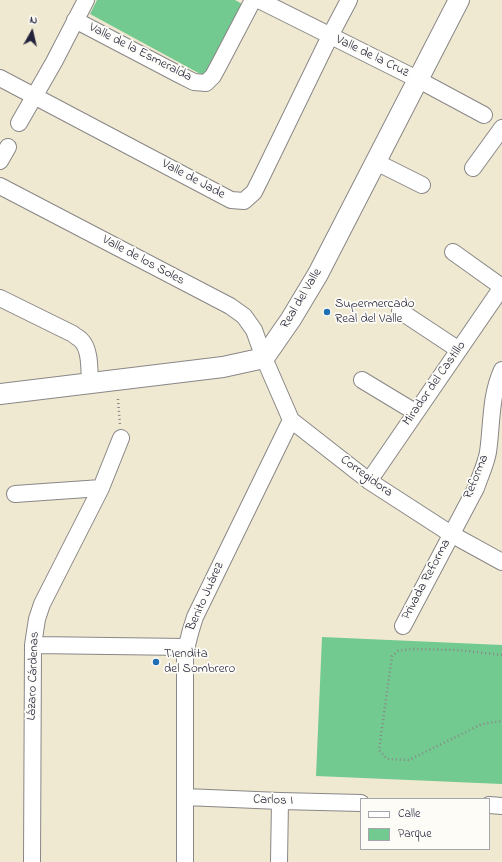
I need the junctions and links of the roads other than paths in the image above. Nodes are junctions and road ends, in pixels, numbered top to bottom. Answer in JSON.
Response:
{"nodes":[{"id":1,"x":86,"y":0,"type":"edge"},
{"id":2,"x":253,"y":0,"type":"edge"},
{"id":3,"x":260,"y":0,"type":"edge"},
{"id":4,"x":349,"y":0,"type":"edge"},
{"id":5,"x":459,"y":0,"type":"edge"},
{"id":6,"x":76,"y":20,"type":"junction"},
{"id":7,"x":330,"y":36,"type":"junction"},
{"id":8,"x":0,"y":78,"type":"edge"},
{"id":9,"x":417,"y":79,"type":"junction"},
{"id":10,"x":34,"y":96,"type":"junction"},
{"id":11,"x":484,"y":115,"type":"dead end"},
{"id":12,"x":19,"y":123,"type":"dead end"},
{"id":13,"x":502,"y":128,"type":"edge"},
{"id":14,"x":376,"y":162,"type":"junction"},
{"id":15,"x":473,"y":168,"type":"dead end"},
{"id":16,"x":422,"y":185,"type":"dead end"},
{"id":17,"x":0,"y":186,"type":"edge"},
{"id":18,"x":453,"y":252,"type":"dead end"},
{"id":19,"x":502,"y":287,"type":"edge"},
{"id":20,"x":0,"y":298,"type":"edge"},
{"id":21,"x":400,"y":311,"type":"dead end"},
{"id":22,"x":459,"y":350,"type":"junction"},
{"id":23,"x":264,"y":358,"type":"junction"},
{"id":24,"x":502,"y":370,"type":"edge"},
{"id":25,"x":362,"y":380,"type":"dead end"},
{"id":26,"x":90,"y":384,"type":"junction"},
{"id":27,"x":0,"y":394,"type":"edge"},
{"id":28,"x":415,"y":412,"type":"junction"},
{"id":29,"x":291,"y":420,"type":"junction"},
{"id":30,"x":121,"y":438,"type":"road end"},
{"id":31,"x":369,"y":481,"type":"junction"},
{"id":32,"x":101,"y":488,"type":"junction"},
{"id":33,"x":15,"y":494,"type":"dead end"},
{"id":34,"x":451,"y":534,"type":"junction"},
{"id":35,"x":502,"y":562,"type":"edge"},
{"id":36,"x":403,"y":626,"type":"dead end"},
{"id":37,"x":33,"y":645,"type":"junction"},
{"id":38,"x":186,"y":647,"type":"junction"},
{"id":39,"x":184,"y":797,"type":"junction"},
{"id":40,"x":280,"y":801,"type":"junction"},
{"id":41,"x":360,"y":803,"type":"edge"},
{"id":42,"x":490,"y":805,"type":"edge"},
{"id":43,"x":502,"y":806,"type":"edge"},
{"id":44,"x":32,"y":862,"type":"edge"},
{"id":45,"x":185,"y":862,"type":"edge"},
{"id":46,"x":280,"y":862,"type":"edge"}],
"edges":[{"from":1,"to":6,"type":"street"},
{"from":2,"to":6,"type":"street","name":"Valle de la Esmeralda"},
{"from":3,"to":7,"type":"street","name":"Valle de la Cruz"},
{"from":4,"to":7,"type":"street","name":"Valle de Jade"},
{"from":5,"to":9,"type":"street","name":"Real del Valle"},
{"from":6,"to":10,"type":"street"},
{"from":7,"to":9,"type":"street","name":"Valle de la Cruz"},
{"from":7,"to":10,"type":"street","name":"Valle de Jade"},
{"from":8,"to":10,"type":"street","name":"Valle de Jade"},
{"from":9,"to":11,"type":"street","name":"Valle de la Cruz"},
{"from":9,"to":14,"type":"street","name":"Real del Valle"},
{"from":10,"to":12,"type":"street"},
{"from":13,"to":15,"type":"street"},
{"from":14,"to":16,"type":"street"},
{"from":14,"to":23,"type":"street","name":"Real del Valle"},
{"from":17,"to":23,"type":"street","name":"Valle de los Soles"},
{"from":18,"to":19,"type":"street"},
{"from":19,"to":22,"type":"street","name":"Mirador del Castillo"},
{"from":20,"to":26,"type":"street"},
{"from":21,"to":22,"type":"street"},
{"from":22,"to":28,"type":"street","name":"Mirador del Castillo"},
{"from":23,"to":26,"type":"street"},
{"from":23,"to":29,"type":"street","name":"Corregidora"},
{"from":24,"to":34,"type":"street","name":"Reforma"},
{"from":25,"to":28,"type":"street"},
{"from":26,"to":27,"type":"street"},
{"from":28,"to":31,"type":"street","name":"Mirador del Castillo"},
{"from":29,"to":31,"type":"street","name":"Corregidora"},
{"from":29,"to":38,"type":"street","name":"Benito Juárez"},
{"from":30,"to":32,"type":"street","name":"Lázaro Cárdenas"},
{"from":31,"to":34,"type":"street","name":"Corregidora"},
{"from":32,"to":33,"type":"street"},
{"from":32,"to":37,"type":"street","name":"Lázaro Cárdenas"},
{"from":34,"to":35,"type":"street","name":"Corregidora"},
{"from":34,"to":36,"type":"street","name":"Privada Reforma"},
{"from":37,"to":38,"type":"street"},
{"from":37,"to":44,"type":"street","name":"Lázaro Cárdenas"},
{"from":38,"to":39,"type":"street","name":"Benito Juárez"},
{"from":39,"to":40,"type":"street","name":"Carlos I"},
{"from":39,"to":45,"type":"street","name":"Benito Juárez"},
{"from":40,"to":41,"type":"street","name":"Carlos I"},
{"from":40,"to":46,"type":"street"},
{"from":42,"to":43,"type":"street"}]}
